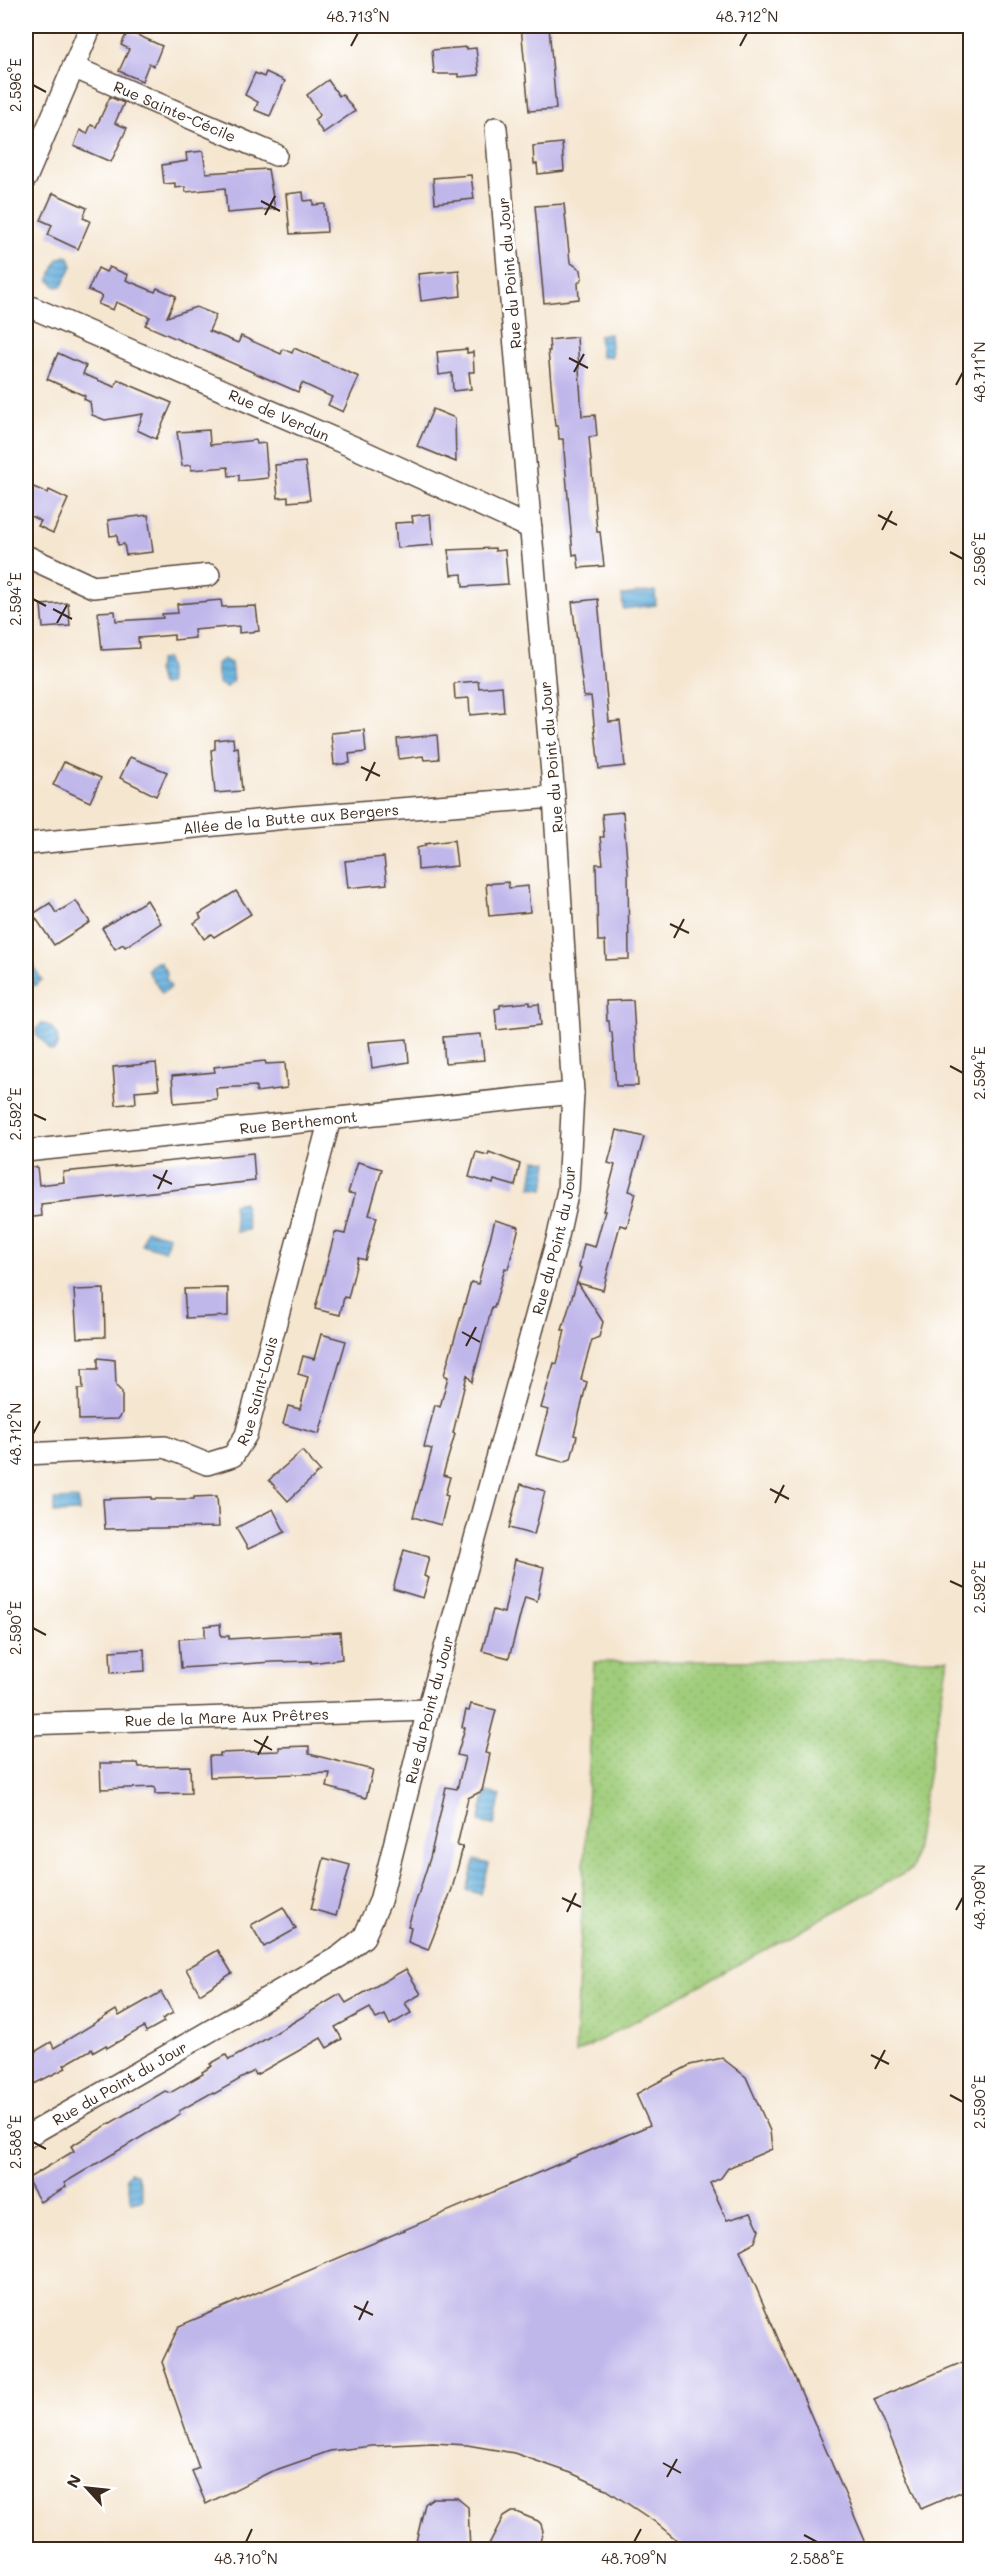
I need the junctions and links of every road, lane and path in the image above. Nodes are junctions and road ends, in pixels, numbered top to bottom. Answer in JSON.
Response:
{"nodes":[{"id":1,"x":91,"y":26,"type":"edge"},
{"id":2,"x":73,"y":67,"type":"junction"},
{"id":3,"x":496,"y":128,"type":"dead end"},
{"id":4,"x":34,"y":136,"type":"edge"},
{"id":5,"x":276,"y":155,"type":"dead end"},
{"id":6,"x":26,"y":178,"type":"edge"},
{"id":7,"x":26,"y":305,"type":"edge"},
{"id":8,"x":531,"y":528,"type":"junction"},
{"id":9,"x":26,"y":556,"type":"edge"},
{"id":10,"x":209,"y":575,"type":"dead end"},
{"id":11,"x":554,"y":796,"type":"junction"},
{"id":12,"x":26,"y":844,"type":"edge"},
{"id":13,"x":573,"y":1093,"type":"junction"},
{"id":14,"x":330,"y":1119,"type":"junction"},
{"id":15,"x":26,"y":1151,"type":"edge"},
{"id":16,"x":26,"y":1454,"type":"edge"},
{"id":17,"x":428,"y":1710,"type":"junction"},
{"id":18,"x":26,"y":1724,"type":"edge"},
{"id":19,"x":26,"y":2137,"type":"edge"}],
"edges":[{"from":1,"to":2,"type":"street"},
{"from":2,"to":4,"type":"street"},
{"from":2,"to":5,"type":"street","name":"Rue Sainte-Cécile"},
{"from":3,"to":8,"type":"street","name":"Rue du Point du Jour"},
{"from":4,"to":6,"type":"street"},
{"from":7,"to":8,"type":"street","name":"Rue de Verdun"},
{"from":8,"to":11,"type":"street","name":"Rue du Point du Jour"},
{"from":9,"to":10,"type":"street"},
{"from":11,"to":12,"type":"street","name":"Allée de la Butte aux Bergers"},
{"from":11,"to":13,"type":"street","name":"Rue du Point du Jour"},
{"from":13,"to":14,"type":"street","name":"Rue Berthemont"},
{"from":13,"to":17,"type":"street","name":"Rue du Point du Jour"},
{"from":14,"to":15,"type":"street","name":"Rue Berthemont"},
{"from":14,"to":16,"type":"street","name":"Rue Saint-Louis"},
{"from":17,"to":18,"type":"street","name":"Rue de la Mare Aux Prêtres"},
{"from":17,"to":19,"type":"street","name":"Rue du Point du Jour"}]}
